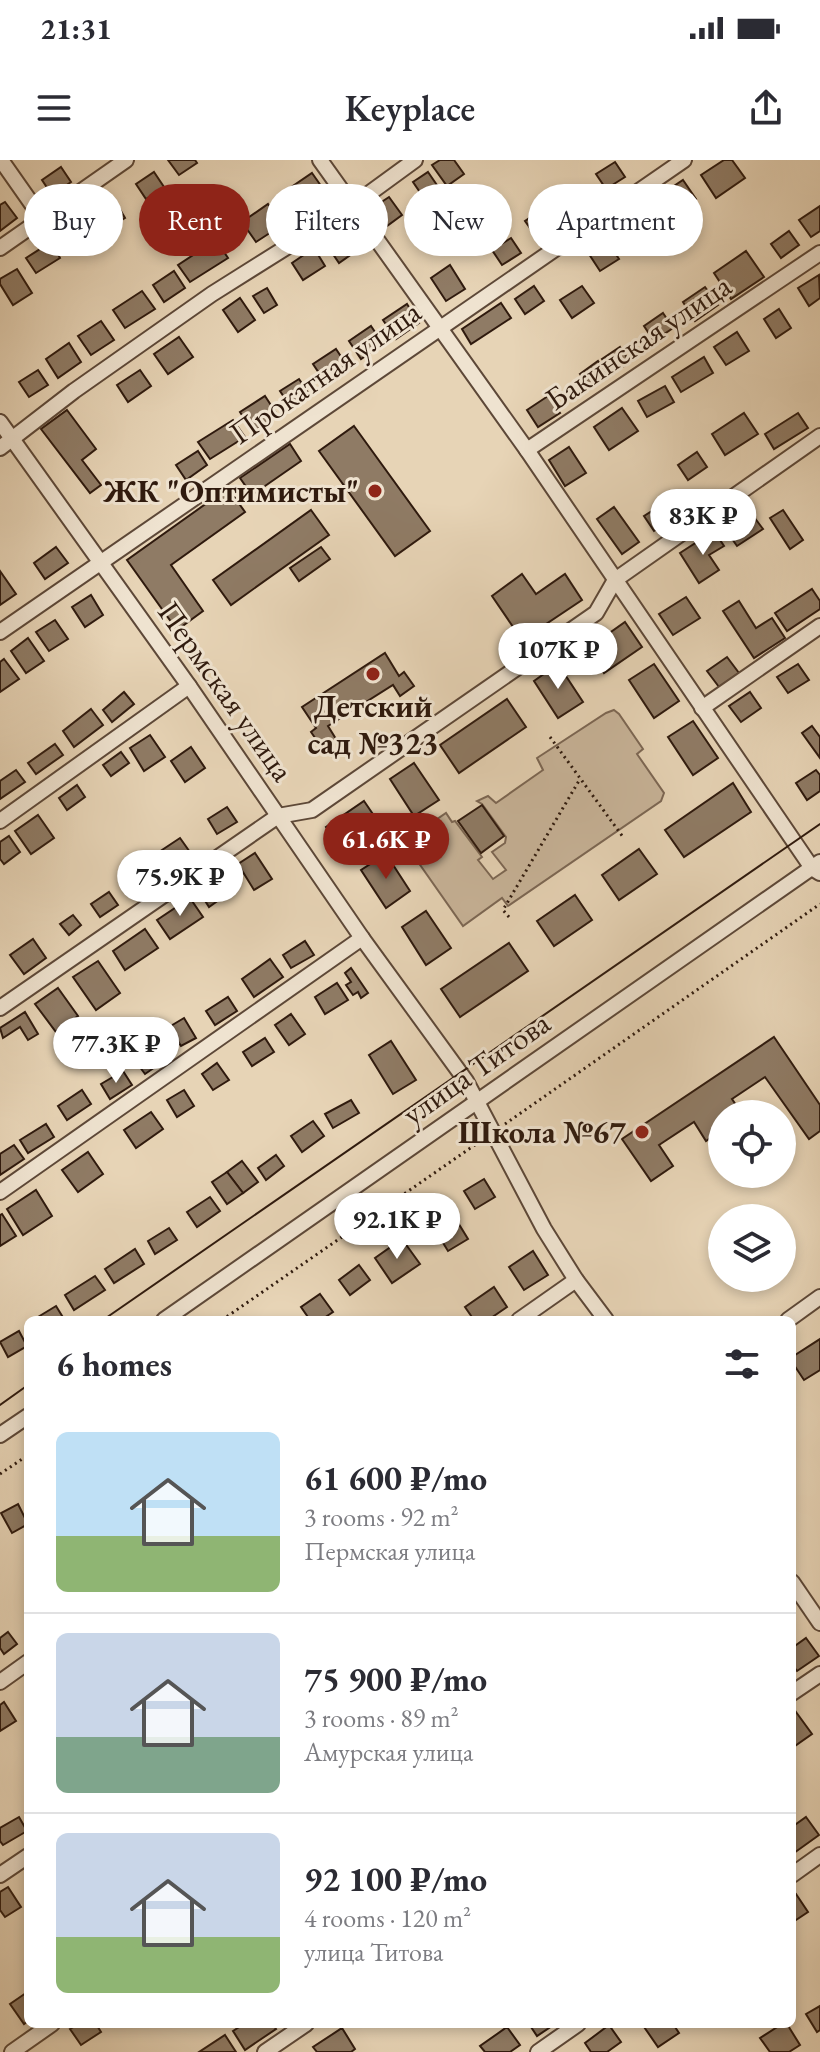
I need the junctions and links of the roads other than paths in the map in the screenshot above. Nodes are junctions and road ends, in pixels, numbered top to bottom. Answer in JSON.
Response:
{"nodes":[{"id":1,"x":1,"y":160,"type":"edge"},
{"id":2,"x":126,"y":160,"type":"edge"},
{"id":3,"x":320,"y":160,"type":"edge"},
{"id":4,"x":415,"y":160,"type":"edge"},
{"id":5,"x":684,"y":160,"type":"edge"},
{"id":6,"x":90,"y":184,"type":"edge"},
{"id":7,"x":337,"y":184,"type":"edge"},
{"id":8,"x":382,"y":184,"type":"edge"},
{"id":9,"x":24,"y":193,"type":"edge"},
{"id":10,"x":24,"y":230,"type":"edge"},
{"id":11,"x":0,"y":248,"type":"edge"},
{"id":12,"x":820,"y":253,"type":"edge"},
{"id":13,"x":273,"y":256,"type":"edge"},
{"id":14,"x":388,"y":256,"type":"edge"},
{"id":15,"x":439,"y":327,"type":"junction"},
{"id":16,"x":0,"y":422,"type":"edge"},
{"id":17,"x":820,"y":436,"type":"edge"},
{"id":18,"x":6,"y":444,"type":"edge"},
{"id":19,"x":527,"y":450,"type":"junction"},
{"id":20,"x":99,"y":561,"type":"junction"},
{"id":21,"x":615,"y":580,"type":"junction"},
{"id":22,"x":820,"y":626,"type":"edge"},
{"id":23,"x":0,"y":632,"type":"edge"},
{"id":24,"x":189,"y":686,"type":"junction"},
{"id":25,"x":702,"y":708,"type":"junction"},
{"id":26,"x":278,"y":816,"type":"junction"},
{"id":27,"x":0,"y":821,"type":"edge"},
{"id":28,"x":817,"y":868,"type":"edge"},
{"id":29,"x":362,"y":938,"type":"junction"},
{"id":30,"x":0,"y":1008,"type":"edge"},
{"id":31,"x":476,"y":1101,"type":"junction"},
{"id":32,"x":0,"y":1192,"type":"edge"},
{"id":33,"x":576,"y":1280,"type":"junction"},
{"id":34,"x":820,"y":1297,"type":"edge"},
{"id":35,"x":170,"y":1316,"type":"edge"},
{"id":36,"x":525,"y":1316,"type":"edge"},
{"id":37,"x":603,"y":1316,"type":"edge"},
{"id":38,"x":794,"y":1316,"type":"edge"},
{"id":39,"x":24,"y":1419,"type":"edge"},
{"id":40,"x":0,"y":1435,"type":"edge"},
{"id":41,"x":796,"y":1588,"type":"edge"},
{"id":42,"x":820,"y":1623,"type":"edge"},
{"id":43,"x":24,"y":1665,"type":"edge"},
{"id":44,"x":820,"y":1674,"type":"edge"},
{"id":45,"x":0,"y":1682,"type":"edge"},
{"id":46,"x":796,"y":1690,"type":"edge"},
{"id":47,"x":820,"y":1855,"type":"edge"},
{"id":48,"x":24,"y":1859,"type":"edge"},
{"id":49,"x":796,"y":1872,"type":"edge"},
{"id":50,"x":0,"y":1875,"type":"edge"},
{"id":51,"x":46,"y":2028,"type":"edge"},
{"id":52,"x":300,"y":2028,"type":"edge"},
{"id":53,"x":572,"y":2028,"type":"edge"},
{"id":54,"x":12,"y":2052,"type":"edge"},
{"id":55,"x":265,"y":2052,"type":"edge"},
{"id":56,"x":538,"y":2052,"type":"edge"}],
"edges":[{"from":1,"to":9,"type":"street"},
{"from":2,"to":6,"type":"street"},
{"from":3,"to":7,"type":"street"},
{"from":4,"to":8,"type":"street"},
{"from":5,"to":15,"type":"street","name":"Прокатная улица"},
{"from":10,"to":11,"type":"street"},
{"from":12,"to":19,"type":"street","name":"Бакинская улица"},
{"from":13,"to":18,"type":"street"},
{"from":14,"to":15,"type":"street"},
{"from":15,"to":19,"type":"street"},
{"from":15,"to":20,"type":"street","name":"Прокатная улица"},
{"from":16,"to":18,"type":"street","name":"Пермская улица"},
{"from":17,"to":21,"type":"street"},
{"from":18,"to":20,"type":"street","name":"Пермская улица"},
{"from":19,"to":21,"type":"street"},
{"from":20,"to":23,"type":"street","name":"Прокатная улица"},
{"from":20,"to":24,"type":"street","name":"Пермская улица"},
{"from":21,"to":25,"type":"street"},
{"from":21,"to":26,"type":"street"},
{"from":22,"to":25,"type":"street"},
{"from":24,"to":26,"type":"street","name":"Пермская улица"},
{"from":24,"to":27,"type":"street"},
{"from":25,"to":28,"type":"street"},
{"from":26,"to":29,"type":"street","name":"Пермская улица"},
{"from":26,"to":30,"type":"street"},
{"from":28,"to":31,"type":"street","name":"улица Титова"},
{"from":29,"to":31,"type":"street","name":"Пермская улица"},
{"from":29,"to":32,"type":"street"},
{"from":31,"to":33,"type":"street","name":"Пермская улица"},
{"from":31,"to":35,"type":"street","name":"улица Титова"},
{"from":33,"to":36,"type":"street"},
{"from":33,"to":37,"type":"street","name":"Пермская улица"},
{"from":34,"to":38,"type":"street"},
{"from":39,"to":40,"type":"street"},
{"from":41,"to":42,"type":"street"},
{"from":43,"to":45,"type":"street"},
{"from":44,"to":46,"type":"street"},
{"from":47,"to":49,"type":"street"},
{"from":48,"to":50,"type":"street"},
{"from":51,"to":54,"type":"street"},
{"from":52,"to":55,"type":"street"},
{"from":53,"to":56,"type":"street"}]}
